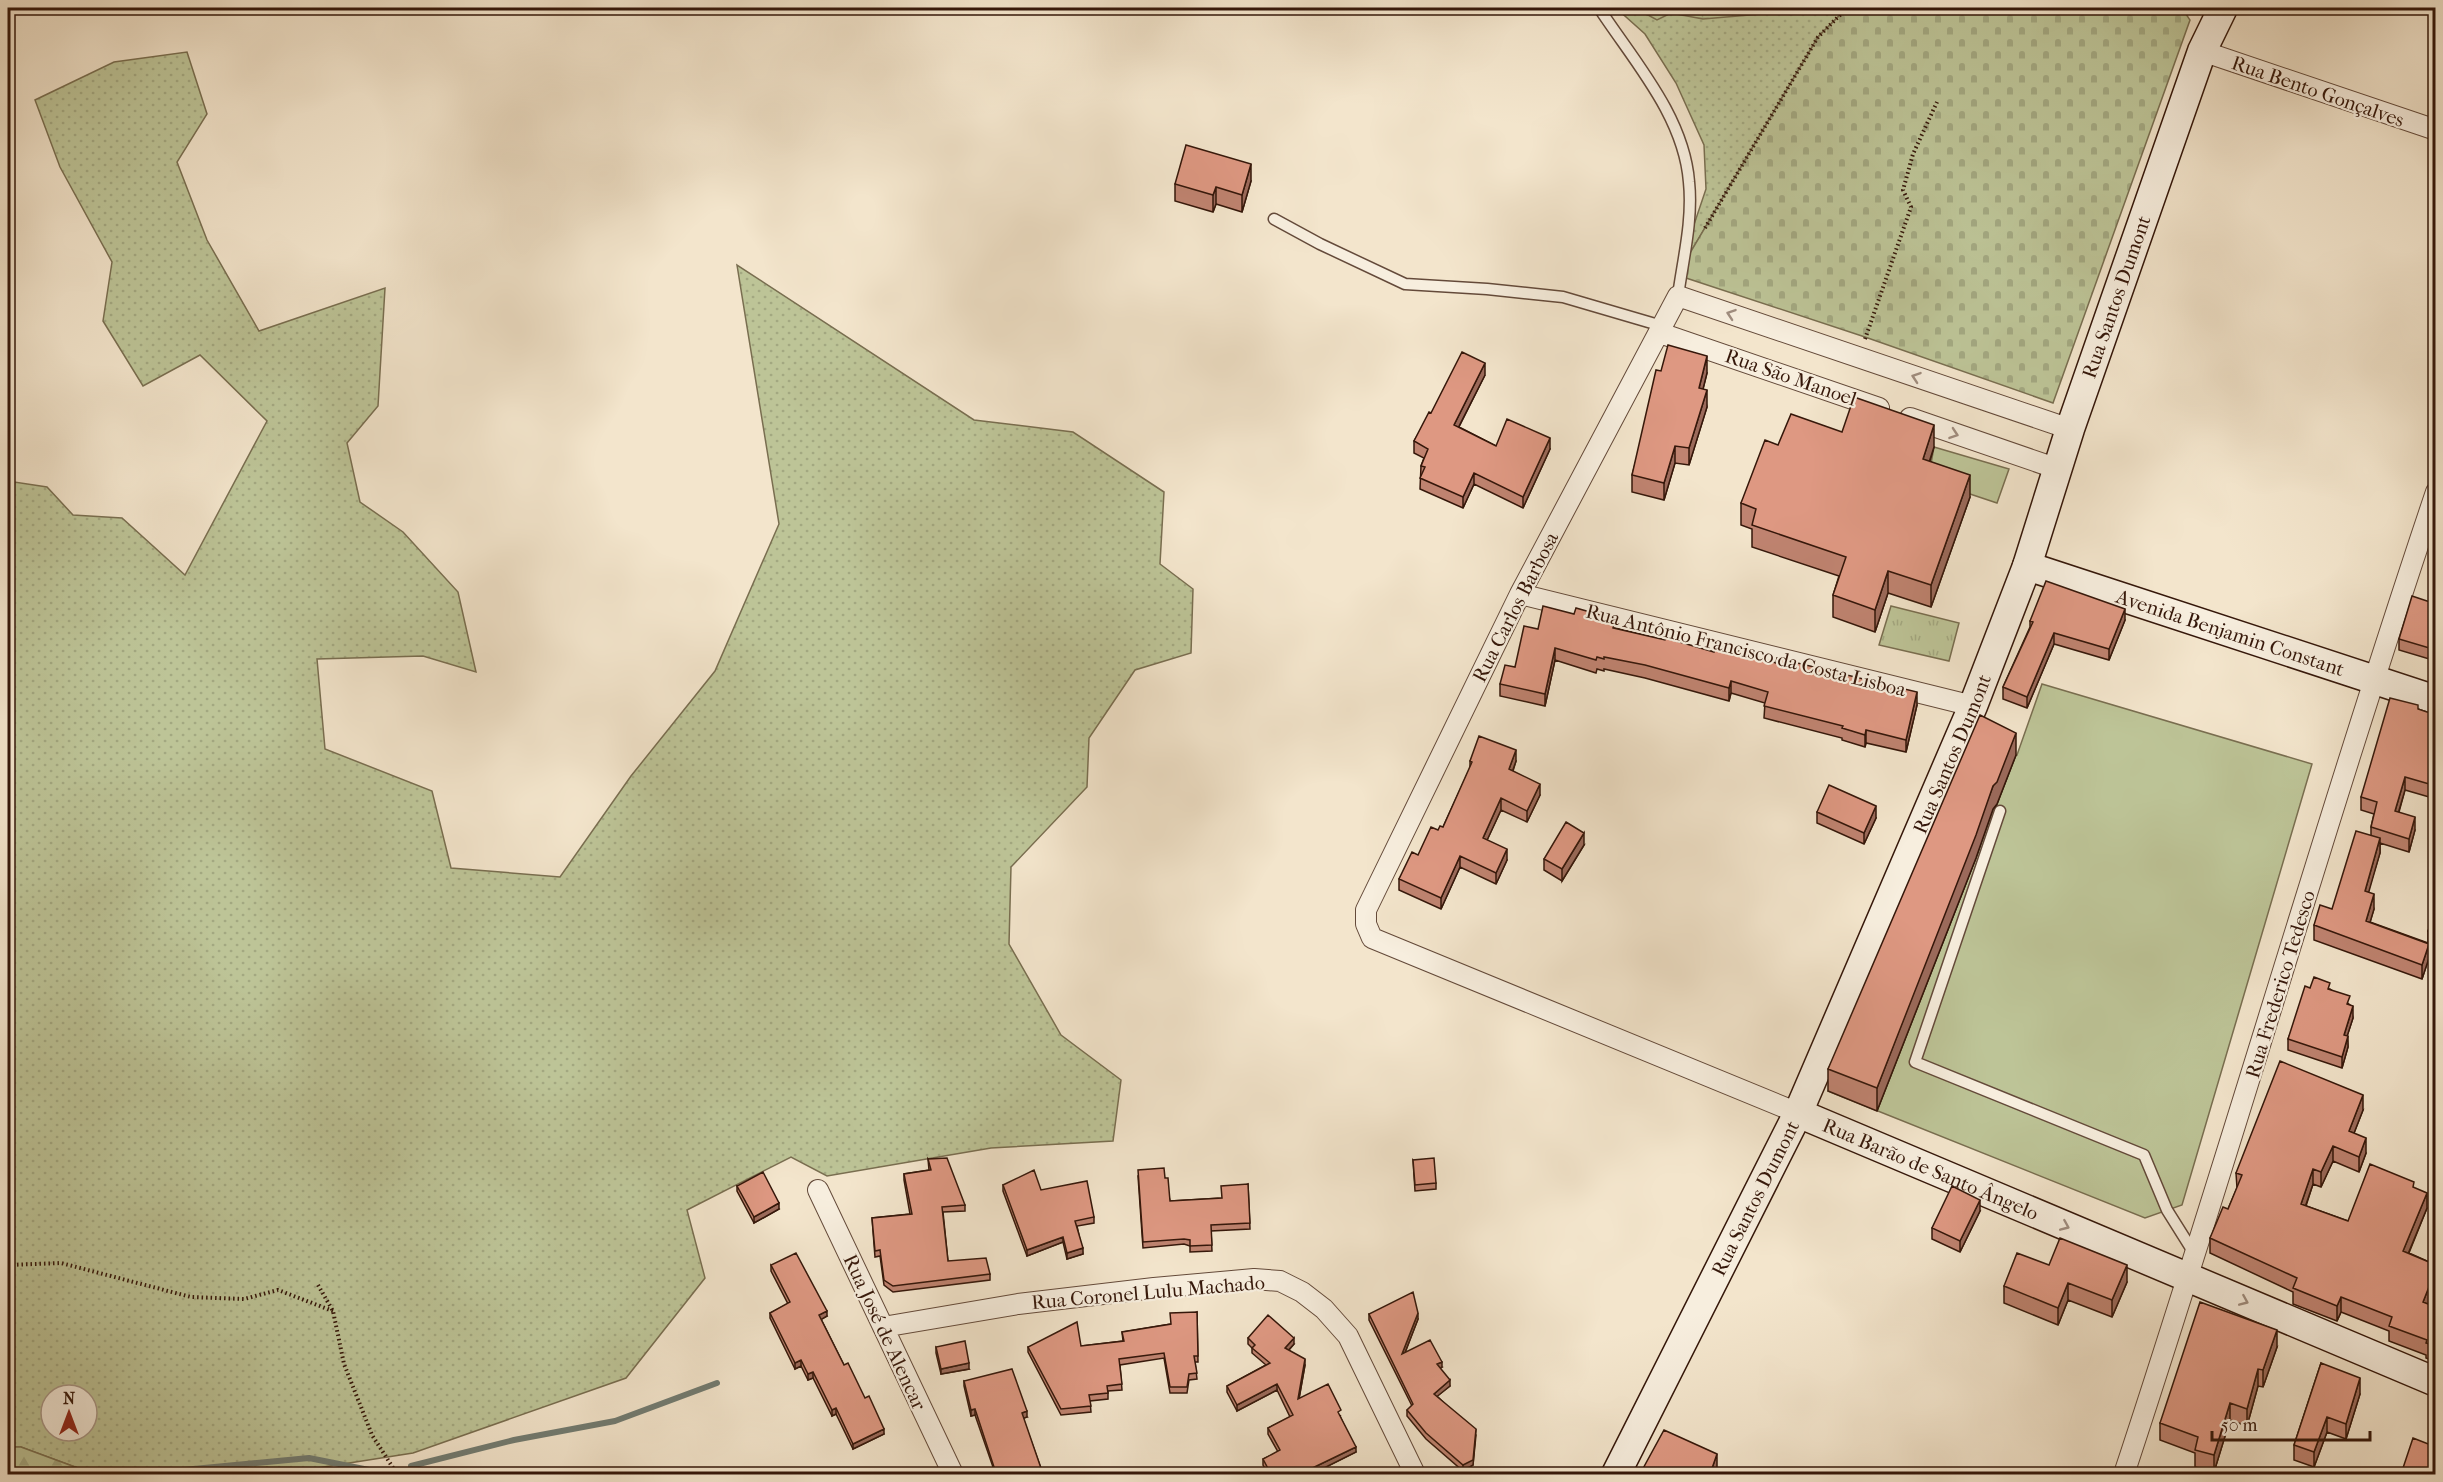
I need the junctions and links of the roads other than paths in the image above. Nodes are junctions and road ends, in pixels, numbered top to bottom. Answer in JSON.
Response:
{"nodes":[{"id":1,"x":1599,"y":8,"type":"edge"},
{"id":2,"x":2223,"y":8,"type":"edge"},
{"id":3,"x":2202,"y":51,"type":"junction"},
{"id":4,"x":2436,"y":130,"type":"edge"},
{"id":5,"x":1274,"y":219,"type":"dead end"},
{"id":6,"x":1678,"y":296,"type":"junction"},
{"id":7,"x":1661,"y":329,"type":"junction"},
{"id":8,"x":2070,"y":429,"type":"junction"},
{"id":9,"x":2058,"y":469,"type":"junction"},
{"id":10,"x":2436,"y":492,"type":"edge"},
{"id":11,"x":2027,"y":566,"type":"junction"},
{"id":12,"x":1520,"y":594,"type":"junction"},
{"id":13,"x":2373,"y":680,"type":"junction"},
{"id":14,"x":2436,"y":700,"type":"edge"},
{"id":15,"x":1973,"y":706,"type":"junction"},
{"id":16,"x":2000,"y":811,"type":"dead end"},
{"id":17,"x":1366,"y":924,"type":"joint"},
{"id":18,"x":1798,"y":1113,"type":"junction"},
{"id":19,"x":818,"y":1190,"type":"dead end"},
{"id":20,"x":2193,"y":1267,"type":"junction"},
{"id":21,"x":883,"y":1327,"type":"junction"},
{"id":22,"x":2436,"y":1382,"type":"edge"},
{"id":23,"x":953,"y":1474,"type":"edge"},
{"id":24,"x":1415,"y":1474,"type":"edge"},
{"id":25,"x":1616,"y":1474,"type":"edge"},
{"id":26,"x":2124,"y":1474,"type":"edge"}],
"edges":[{"from":1,"to":6,"type":"lane"},
{"from":2,"to":3,"type":"main road","name":"Rua Santos Dumont"},
{"from":3,"to":4,"type":"street","name":"Rua Bento Gonçalves"},
{"from":3,"to":8,"type":"main road","name":"Rua Santos Dumont"},
{"from":5,"to":7,"type":"lane"},
{"from":6,"to":7,"type":"street","name":"Rua Carlos Barbosa"},
{"from":8,"to":6,"type":"street","name":"Rua São Manoel","one_way":true},
{"from":7,"to":9,"type":"street","name":"Rua São Manoel","one_way":true},
{"from":7,"to":12,"type":"street","name":"Rua Carlos Barbosa"},
{"from":8,"to":9,"type":"main road","name":"Rua Santos Dumont"},
{"from":9,"to":11,"type":"main road","name":"Rua Santos Dumont"},
{"from":10,"to":13,"type":"street","name":"Rua Frederico Tedesco"},
{"from":11,"to":13,"type":"main road","name":"Avenida Benjamin Constant"},
{"from":11,"to":15,"type":"main road","name":"Rua Santos Dumont"},
{"from":12,"to":15,"type":"street","name":"Rua Antônio Francisco da Costa Lisboa"},
{"from":12,"to":17,"type":"street","name":"Rua Carlos Barbosa"},
{"from":13,"to":14,"type":"main road","name":"Avenida Benjamin Constant"},
{"from":13,"to":20,"type":"street","name":"Rua Frederico Tedesco"},
{"from":15,"to":18,"type":"main road","name":"Rua Santos Dumont"},
{"from":16,"to":20,"type":"lane"},
{"from":17,"to":18,"type":"street","name":"Rua Barão de Santo Ângelo"},
{"from":18,"to":20,"type":"main road","name":"Rua Barão de Santo Ângelo","one_way":true},
{"from":18,"to":25,"type":"main road","name":"Rua Santos Dumont"},
{"from":19,"to":21,"type":"street","name":"Rua José de Alencar"},
{"from":20,"to":22,"type":"main road","name":"Rua Barão de Santo Ângelo","one_way":true},
{"from":20,"to":26,"type":"street","name":"Rua Frederico Tedesco"},
{"from":21,"to":23,"type":"street","name":"Rua José de Alencar"},
{"from":21,"to":24,"type":"street","name":"Rua Coronel Lulu Machado"}]}
